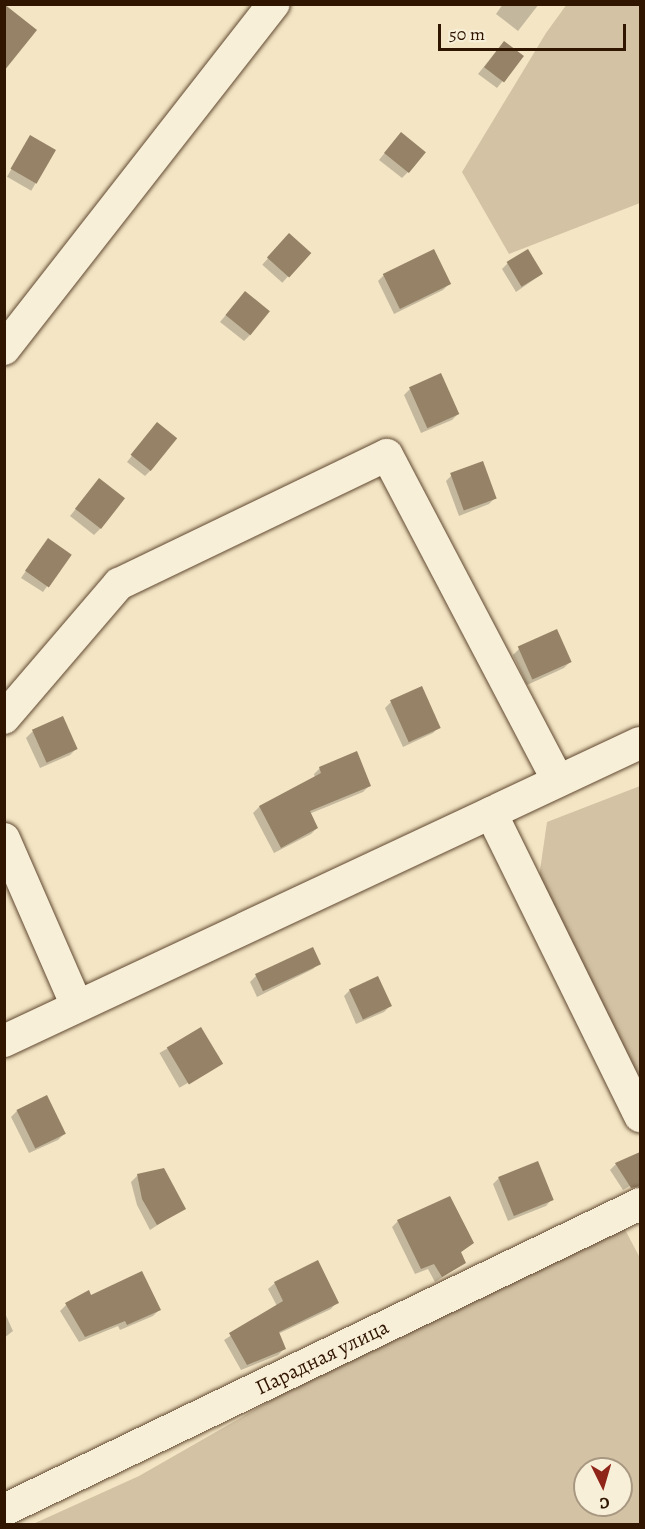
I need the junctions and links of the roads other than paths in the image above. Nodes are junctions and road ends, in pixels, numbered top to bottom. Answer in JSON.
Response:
{"nodes":[{"id":1,"x":274,"y":4,"type":"edge"},
{"id":2,"x":4,"y":349,"type":"edge"},
{"id":3,"x":4,"y":718,"type":"edge"},
{"id":4,"x":640,"y":743,"type":"edge"},
{"id":5,"x":558,"y":781,"type":"junction"},
{"id":6,"x":491,"y":813,"type":"junction"},
{"id":7,"x":4,"y":839,"type":"edge"},
{"id":8,"x":77,"y":1006,"type":"junction"},
{"id":9,"x":4,"y":1041,"type":"edge"},
{"id":10,"x":640,"y":1116,"type":"edge"},
{"id":11,"x":640,"y":1204,"type":"edge"},
{"id":12,"x":4,"y":1510,"type":"edge"}],
"edges":[{"from":1,"to":2,"type":"street"},
{"from":3,"to":5,"type":"street"},
{"from":4,"to":5,"type":"street"},
{"from":5,"to":6,"type":"street"},
{"from":6,"to":8,"type":"street"},
{"from":6,"to":10,"type":"street"},
{"from":7,"to":8,"type":"street"},
{"from":8,"to":9,"type":"street"},
{"from":11,"to":12,"type":"street","name":"Парадная улица"}]}
